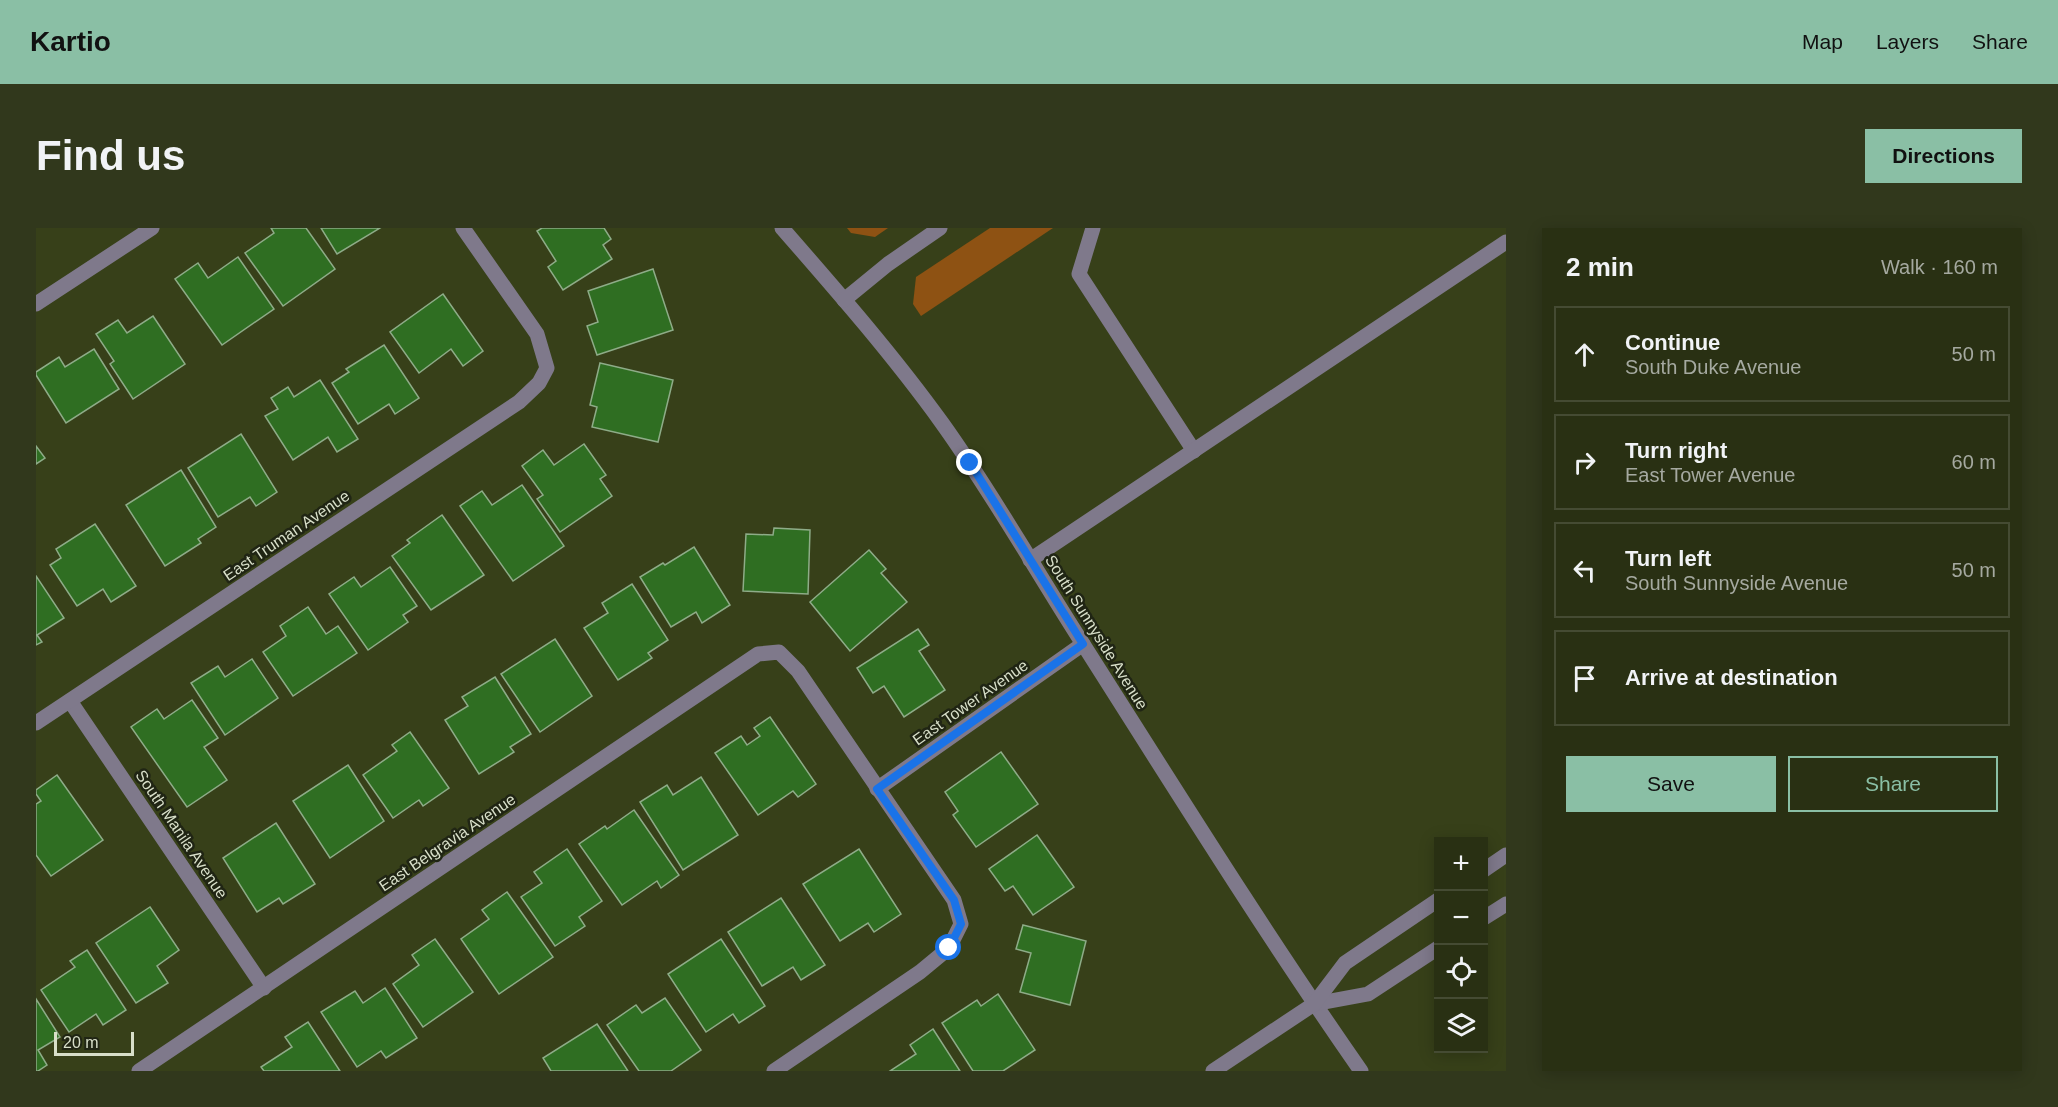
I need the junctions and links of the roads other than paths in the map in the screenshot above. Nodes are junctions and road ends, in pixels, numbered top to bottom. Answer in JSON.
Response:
{"nodes":[{"id":1,"x":152,"y":228,"type":"edge"},
{"id":2,"x":782,"y":228,"type":"edge"},
{"id":3,"x":940,"y":228,"type":"edge"},
{"id":4,"x":1093,"y":228,"type":"edge"},
{"id":5,"x":466,"y":229,"type":"edge"},
{"id":6,"x":1506,"y":242,"type":"edge"},
{"id":7,"x":844,"y":300,"type":"junction"},
{"id":8,"x":36,"y":304,"type":"edge"},
{"id":9,"x":1194,"y":451,"type":"junction"},
{"id":10,"x":1030,"y":560,"type":"junction"},
{"id":11,"x":1083,"y":644,"type":"junction"},
{"id":12,"x":70,"y":701,"type":"junction"},
{"id":13,"x":36,"y":723,"type":"edge"},
{"id":14,"x":877,"y":789,"type":"junction"},
{"id":15,"x":1506,"y":855,"type":"edge"},
{"id":16,"x":1488,"y":867,"type":"edge"},
{"id":17,"x":1434,"y":903,"type":"edge"},
{"id":18,"x":1506,"y":904,"type":"edge"},
{"id":19,"x":1488,"y":915,"type":"edge"},
{"id":20,"x":1434,"y":951,"type":"edge"},
{"id":21,"x":264,"y":988,"type":"junction"},
{"id":22,"x":1314,"y":1004,"type":"junction"},
{"id":23,"x":139,"y":1071,"type":"edge"},
{"id":24,"x":774,"y":1071,"type":"edge"},
{"id":25,"x":1213,"y":1071,"type":"edge"},
{"id":26,"x":1361,"y":1071,"type":"edge"}],
"edges":[{"from":1,"to":8,"type":"street"},
{"from":2,"to":7,"type":"street","name":"South Sunnyside Avenue"},
{"from":3,"to":7,"type":"street"},
{"from":4,"to":9,"type":"street"},
{"from":5,"to":12,"type":"street","name":"East Truman Avenue"},
{"from":6,"to":9,"type":"street"},
{"from":7,"to":10,"type":"street","name":"South Sunnyside Avenue"},
{"from":9,"to":10,"type":"street"},
{"from":10,"to":11,"type":"street","name":"South Sunnyside Avenue"},
{"from":11,"to":14,"type":"street","name":"East Tower Avenue"},
{"from":11,"to":22,"type":"street","name":"South Sunnyside Avenue"},
{"from":12,"to":13,"type":"street","name":"East Truman Avenue"},
{"from":12,"to":21,"type":"street","name":"South Manila Avenue"},
{"from":14,"to":21,"type":"street","name":"East Belgravia Avenue"},
{"from":14,"to":24,"type":"street"},
{"from":15,"to":16,"type":"street"},
{"from":17,"to":22,"type":"street"},
{"from":18,"to":19,"type":"street"},
{"from":20,"to":22,"type":"street"},
{"from":21,"to":23,"type":"street","name":"East Belgravia Avenue"},
{"from":22,"to":25,"type":"street"},
{"from":22,"to":26,"type":"street","name":"South Sunnyside Avenue"}]}
